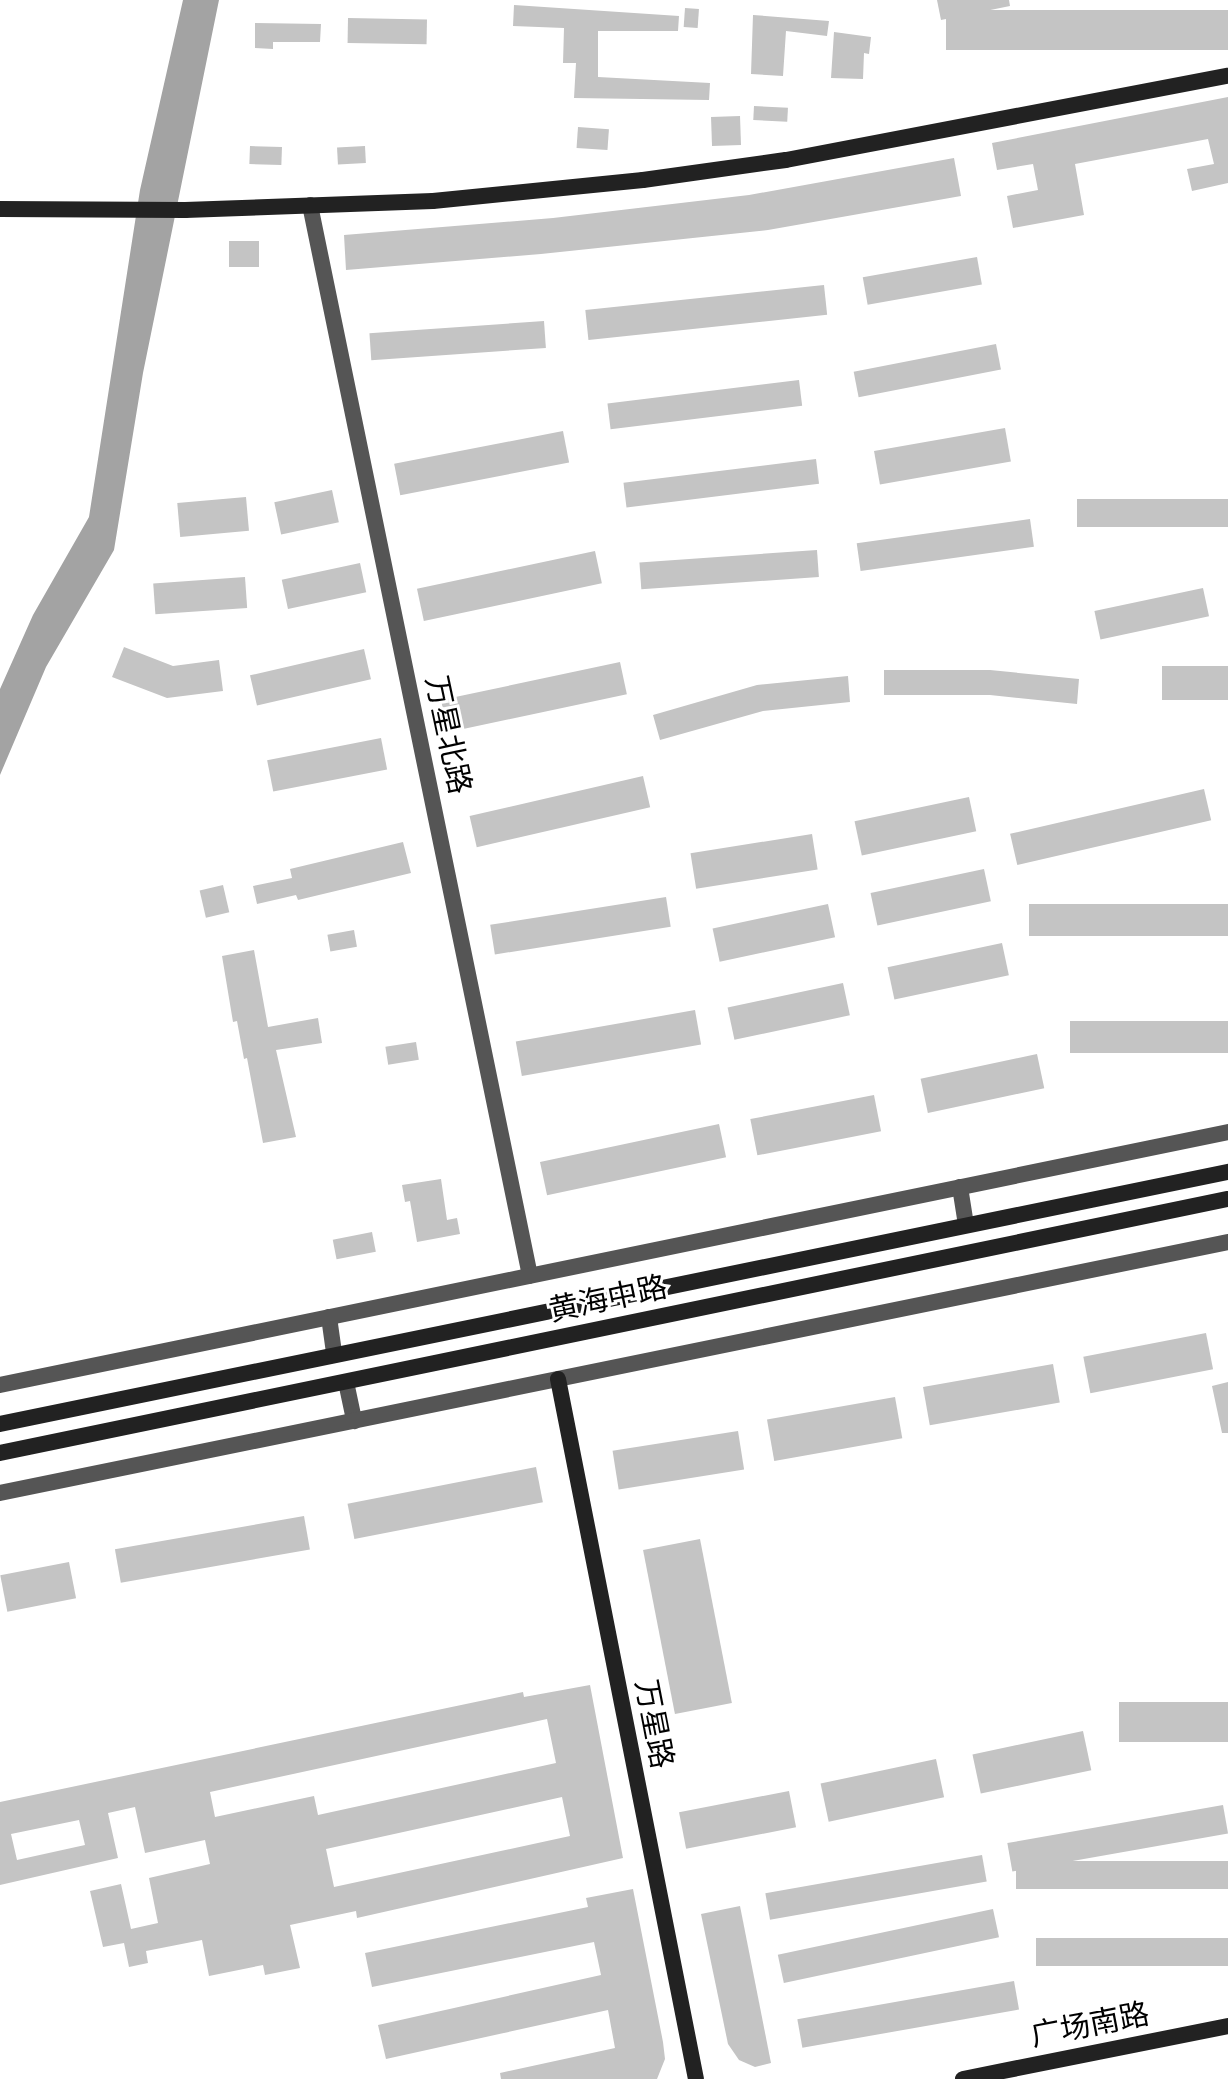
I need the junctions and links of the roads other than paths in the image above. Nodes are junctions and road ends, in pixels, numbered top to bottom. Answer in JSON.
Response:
{"nodes":[{"id":1,"x":1228,"y":76,"type":"edge"},
{"id":2,"x":310,"y":205,"type":"junction"},
{"id":3,"x":0,"y":209,"type":"edge"},
{"id":4,"x":1228,"y":1132,"type":"edge"},
{"id":5,"x":1228,"y":1172,"type":"edge"},
{"id":6,"x":960,"y":1187,"type":"junction"},
{"id":7,"x":1228,"y":1199,"type":"edge"},
{"id":8,"x":966,"y":1225,"type":"junction"},
{"id":9,"x":1228,"y":1242,"type":"edge"},
{"id":10,"x":530,"y":1276,"type":"junction"},
{"id":11,"x":329,"y":1317,"type":"junction"},
{"id":12,"x":334,"y":1354,"type":"junction"},
{"id":13,"x":558,"y":1379,"type":"junction"},
{"id":14,"x":346,"y":1382,"type":"junction"},
{"id":15,"x":0,"y":1385,"type":"edge"},
{"id":16,"x":354,"y":1421,"type":"junction"},
{"id":17,"x":0,"y":1424,"type":"edge"},
{"id":18,"x":0,"y":1453,"type":"edge"},
{"id":19,"x":0,"y":1493,"type":"edge"},
{"id":20,"x":1228,"y":2026,"type":"edge"},
{"id":21,"x":696,"y":2079,"type":"edge"},
{"id":22,"x":963,"y":2079,"type":"edge"}],
"edges":[{"from":1,"to":2,"type":"street"},
{"from":2,"to":3,"type":"street"},
{"from":2,"to":10,"type":"street","name":"万星北路"},
{"from":4,"to":6,"type":"street","name":"黄海中路"},
{"from":5,"to":8,"type":"street","name":"黄海中路"},
{"from":6,"to":8,"type":"street"},
{"from":6,"to":10,"type":"street","name":"黄海中路"},
{"from":7,"to":14,"type":"street","name":"黄海中路"},
{"from":8,"to":12,"type":"street","name":"黄海中路"},
{"from":9,"to":13,"type":"street"},
{"from":10,"to":11,"type":"street","name":"黄海中路"},
{"from":11,"to":12,"type":"street"},
{"from":11,"to":15,"type":"street","name":"黄海中路"},
{"from":12,"to":17,"type":"street","name":"黄海中路"},
{"from":13,"to":16,"type":"street"},
{"from":13,"to":21,"type":"street","name":"万星路"},
{"from":14,"to":16,"type":"street"},
{"from":14,"to":18,"type":"street","name":"黄海中路"},
{"from":16,"to":19,"type":"street"},
{"from":20,"to":22,"type":"street","name":"广场南路"}]}
